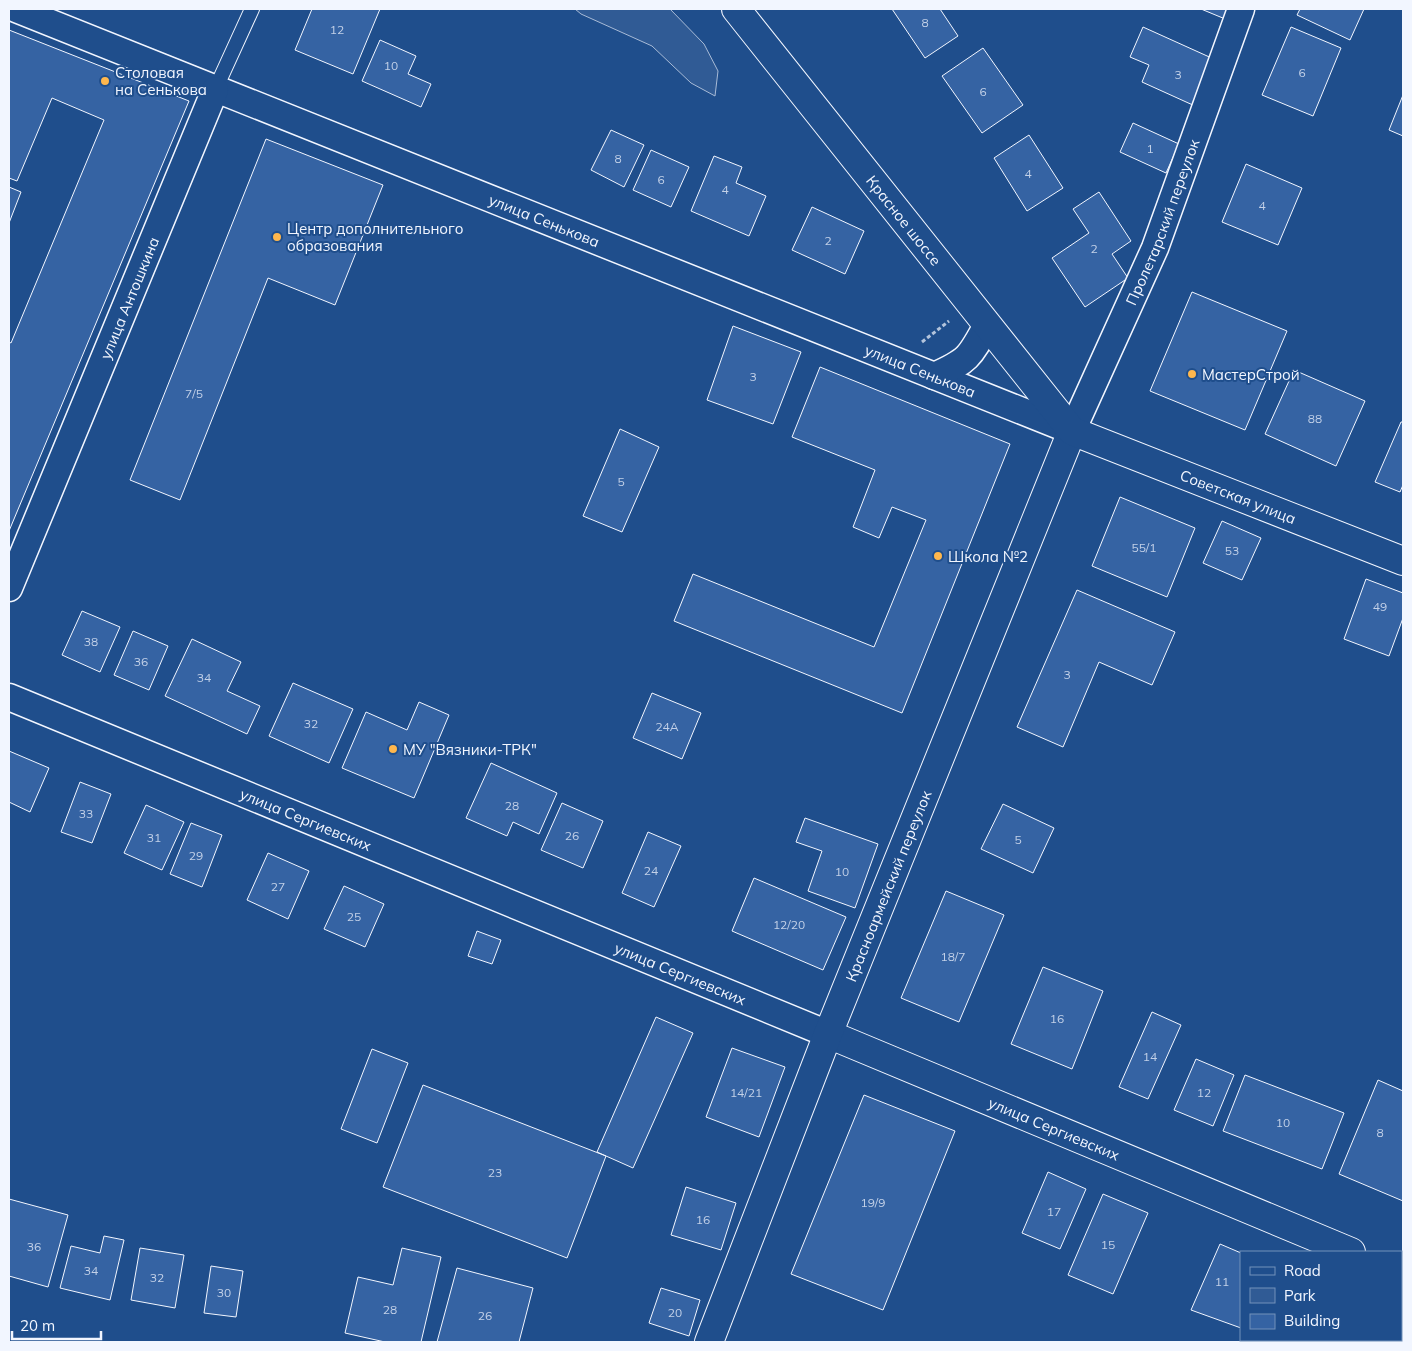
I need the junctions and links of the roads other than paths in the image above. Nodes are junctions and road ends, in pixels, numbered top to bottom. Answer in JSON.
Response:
{"nodes":[{"id":1,"x":16,"y":9,"type":"edge"},
{"id":2,"x":252,"y":9,"type":"edge"},
{"id":3,"x":736,"y":9,"type":"edge"},
{"id":4,"x":1241,"y":9,"type":"edge"},
{"id":5,"x":215,"y":90,"type":"junction"},
{"id":6,"x":987,"y":325,"type":"junction"},
{"id":7,"x":934,"y":376,"type":"junction"},
{"id":8,"x":1072,"y":431,"type":"junction"},
{"id":9,"x":1403,"y":562,"type":"edge"},
{"id":10,"x":9,"y":588,"type":"edge"},
{"id":11,"x":9,"y":697,"type":"edge"},
{"id":12,"x":828,"y":1034,"type":"junction"},
{"id":13,"x":1348,"y":1251,"type":"edge"},
{"id":14,"x":709,"y":1342,"type":"edge"}],
"edges":[{"from":1,"to":5,"type":"street","name":"улица Сенькова"},
{"from":2,"to":5,"type":"lane","name":"улица Антошкина"},
{"from":3,"to":6,"type":"street","name":"Красное шоссе"},
{"from":4,"to":8,"type":"street","name":"Пролетарский переулок"},
{"from":5,"to":7,"type":"street","name":"улица Сенькова"},
{"from":5,"to":10,"type":"street","name":"улица Антошкина"},
{"from":6,"to":7,"type":"street"},
{"from":6,"to":8,"type":"street","name":"Красное шоссе"},
{"from":7,"to":8,"type":"street","name":"улица Сенькова"},
{"from":8,"to":9,"type":"street","name":"Советская улица"},
{"from":8,"to":12,"type":"street","name":"Красноармейский переулок"},
{"from":11,"to":12,"type":"street","name":"улица Сергиевских"},
{"from":12,"to":13,"type":"street","name":"улица Сергиевских"},
{"from":12,"to":14,"type":"street","name":"Красноармейский переулок"}]}
